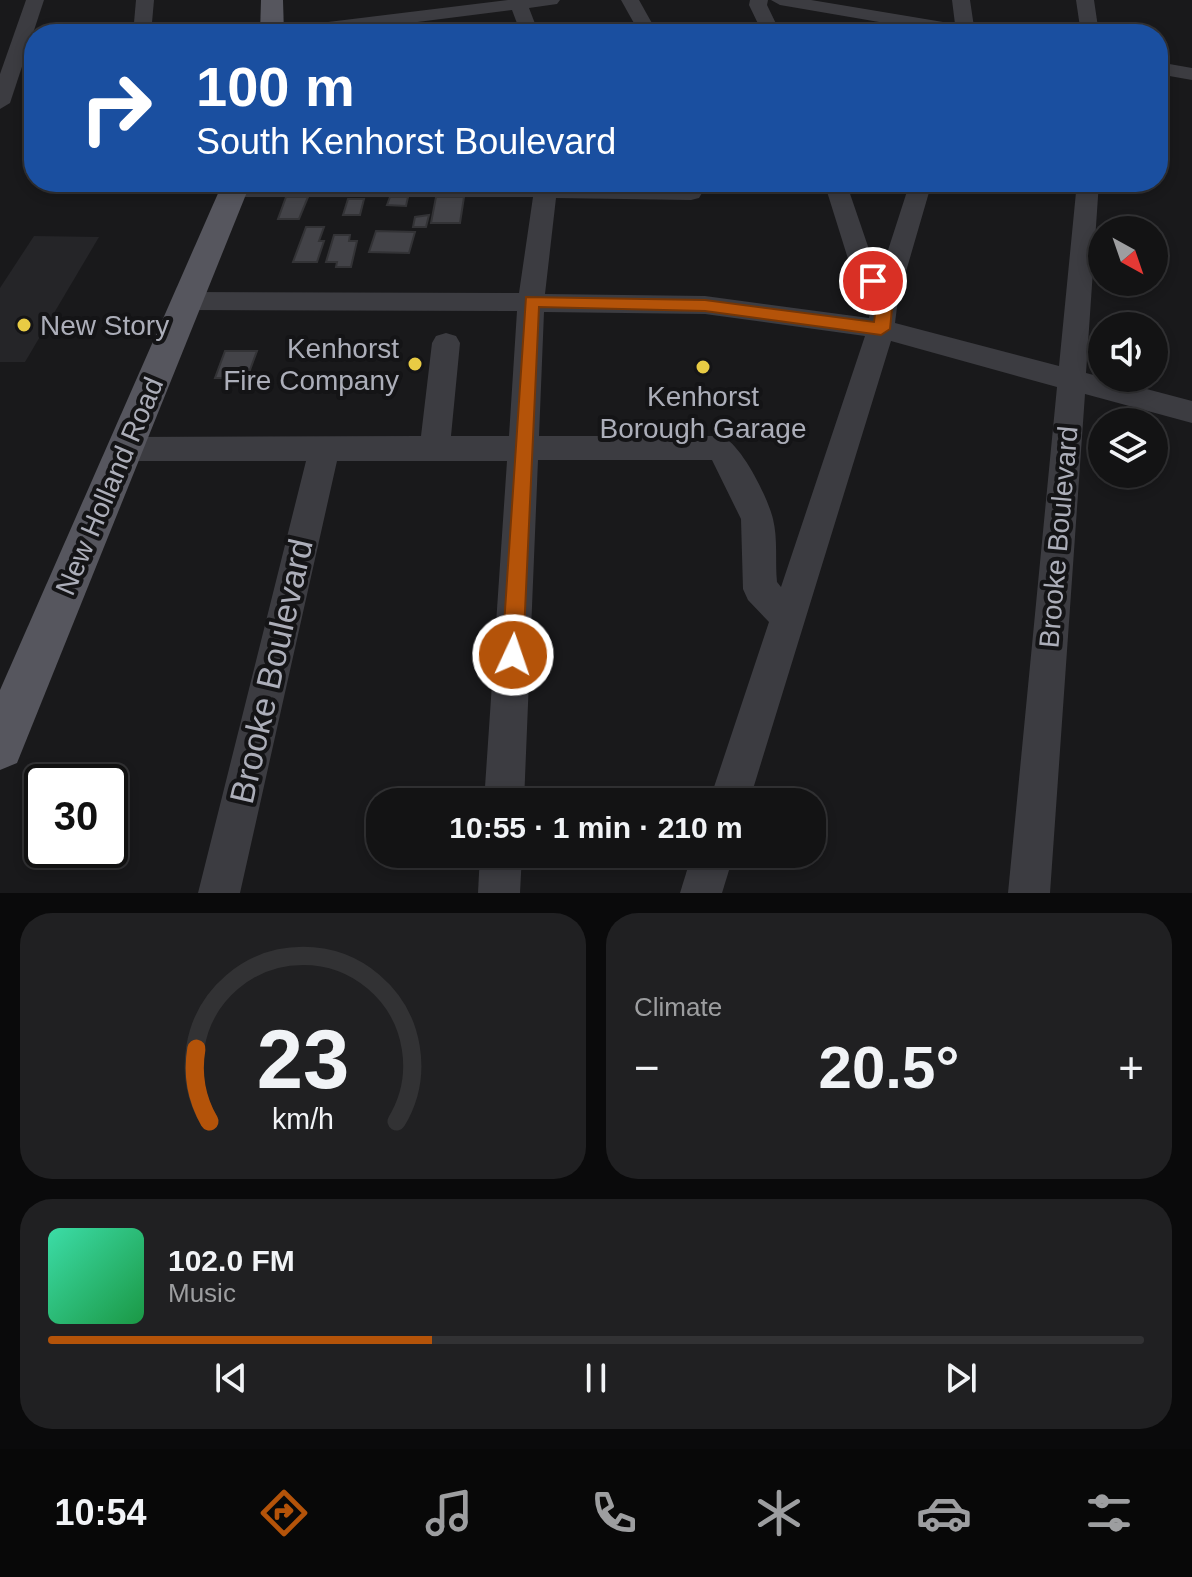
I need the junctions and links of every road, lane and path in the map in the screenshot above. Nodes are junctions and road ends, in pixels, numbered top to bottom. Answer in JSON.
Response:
{"nodes":[{"id":1,"x":35,"y":0,"type":"edge"},
{"id":2,"x":145,"y":0,"type":"edge"},
{"id":3,"x":272,"y":0,"type":"edge"},
{"id":4,"x":392,"y":0,"type":"edge"},
{"id":5,"x":551,"y":0,"type":"edge"},
{"id":6,"x":630,"y":0,"type":"edge"},
{"id":7,"x":759,"y":0,"type":"edge"},
{"id":8,"x":780,"y":0,"type":"edge"},
{"id":9,"x":862,"y":0,"type":"edge"},
{"id":10,"x":961,"y":0,"type":"edge"},
{"id":11,"x":1085,"y":0,"type":"edge"},
{"id":12,"x":518,"y":2,"type":"edge"},
{"id":13,"x":24,"y":24,"type":"edge"},
{"id":14,"x":143,"y":24,"type":"edge"},
{"id":15,"x":272,"y":24,"type":"edge"},
{"id":16,"x":397,"y":24,"type":"edge"},
{"id":17,"x":412,"y":24,"type":"edge"},
{"id":18,"x":526,"y":24,"type":"edge"},
{"id":19,"x":643,"y":24,"type":"edge"},
{"id":20,"x":767,"y":24,"type":"edge"},
{"id":21,"x":919,"y":24,"type":"edge"},
{"id":22,"x":939,"y":24,"type":"edge"},
{"id":23,"x":964,"y":24,"type":"edge"},
{"id":24,"x":1089,"y":24,"type":"edge"},
{"id":25,"x":24,"y":25,"type":"edge"},
{"id":26,"x":6,"y":66,"type":"edge"},
{"id":27,"x":1168,"y":70,"type":"edge"},
{"id":28,"x":1192,"y":74,"type":"edge"},
{"id":29,"x":0,"y":103,"type":"edge"},
{"id":30,"x":233,"y":192,"type":"edge"},
{"id":31,"x":545,"y":192,"type":"edge"},
{"id":32,"x":670,"y":192,"type":"edge"},
{"id":33,"x":691,"y":192,"type":"edge"},
{"id":34,"x":838,"y":192,"type":"edge"},
{"id":35,"x":918,"y":192,"type":"edge"},
{"id":36,"x":1087,"y":192,"type":"edge"},
{"id":37,"x":186,"y":301,"type":"junction"},
{"id":38,"x":531,"y":301,"type":"junction"},
{"id":39,"x":883,"y":314,"type":"junction"},
{"id":40,"x":446,"y":343,"type":"dead end"},
{"id":41,"x":1071,"y":379,"type":"junction"},
{"id":42,"x":1192,"y":412,"type":"edge"},
{"id":43,"x":125,"y":449,"type":"junction"},
{"id":44,"x":435,"y":449,"type":"junction"},
{"id":45,"x":524,"y":449,"type":"junction"},
{"id":46,"x":324,"y":450,"type":"junction"},
{"id":47,"x":788,"y":617,"type":"junction"},
{"id":48,"x":0,"y":746,"type":"edge"},
{"id":49,"x":505,"y":788,"type":"edge"},
{"id":50,"x":733,"y":788,"type":"edge"},
{"id":51,"x":500,"y":868,"type":"edge"},
{"id":52,"x":709,"y":868,"type":"edge"},
{"id":53,"x":219,"y":893,"type":"edge"},
{"id":54,"x":499,"y":893,"type":"edge"},
{"id":55,"x":701,"y":893,"type":"edge"},
{"id":56,"x":1029,"y":893,"type":"edge"}],
"edges":[{"from":1,"to":13,"type":"street"},
{"from":2,"to":14,"type":"street"},
{"from":3,"to":15,"type":"main road"},
{"from":4,"to":16,"type":"street"},
{"from":5,"to":12,"type":"street"},
{"from":6,"to":19,"type":"street"},
{"from":7,"to":20,"type":"street"},
{"from":8,"to":21,"type":"street"},
{"from":9,"to":22,"type":"street"},
{"from":10,"to":23,"type":"street"},
{"from":11,"to":24,"type":"street"},
{"from":12,"to":17,"type":"street"},
{"from":12,"to":18,"type":"street"},
{"from":25,"to":26,"type":"street"},
{"from":26,"to":29,"type":"street"},
{"from":27,"to":28,"type":"street"},
{"from":30,"to":37,"type":"main road","name":"New Holland Road"},
{"from":31,"to":38,"type":"street"},
{"from":32,"to":33,"type":"street"},
{"from":34,"to":39,"type":"street"},
{"from":35,"to":39,"type":"street"},
{"from":36,"to":41,"type":"street","name":"Brooke Boulevard"},
{"from":37,"to":38,"type":"street"},
{"from":37,"to":43,"type":"main road","name":"New Holland Road"},
{"from":38,"to":39,"type":"street"},
{"from":38,"to":45,"type":"street"},
{"from":39,"to":41,"type":"street"},
{"from":39,"to":47,"type":"street"},
{"from":40,"to":44,"type":"street"},
{"from":41,"to":42,"type":"street"},
{"from":41,"to":56,"type":"street","name":"Brooke Boulevard"},
{"from":43,"to":46,"type":"street"},
{"from":43,"to":48,"type":"main road","name":"New Holland Road"},
{"from":44,"to":45,"type":"street"},
{"from":44,"to":46,"type":"street"},
{"from":45,"to":47,"type":"street"},
{"from":45,"to":49,"type":"street"},
{"from":46,"to":53,"type":"street","name":"Brooke Boulevard"},
{"from":47,"to":50,"type":"street"},
{"from":51,"to":54,"type":"street"},
{"from":52,"to":55,"type":"street"}]}
